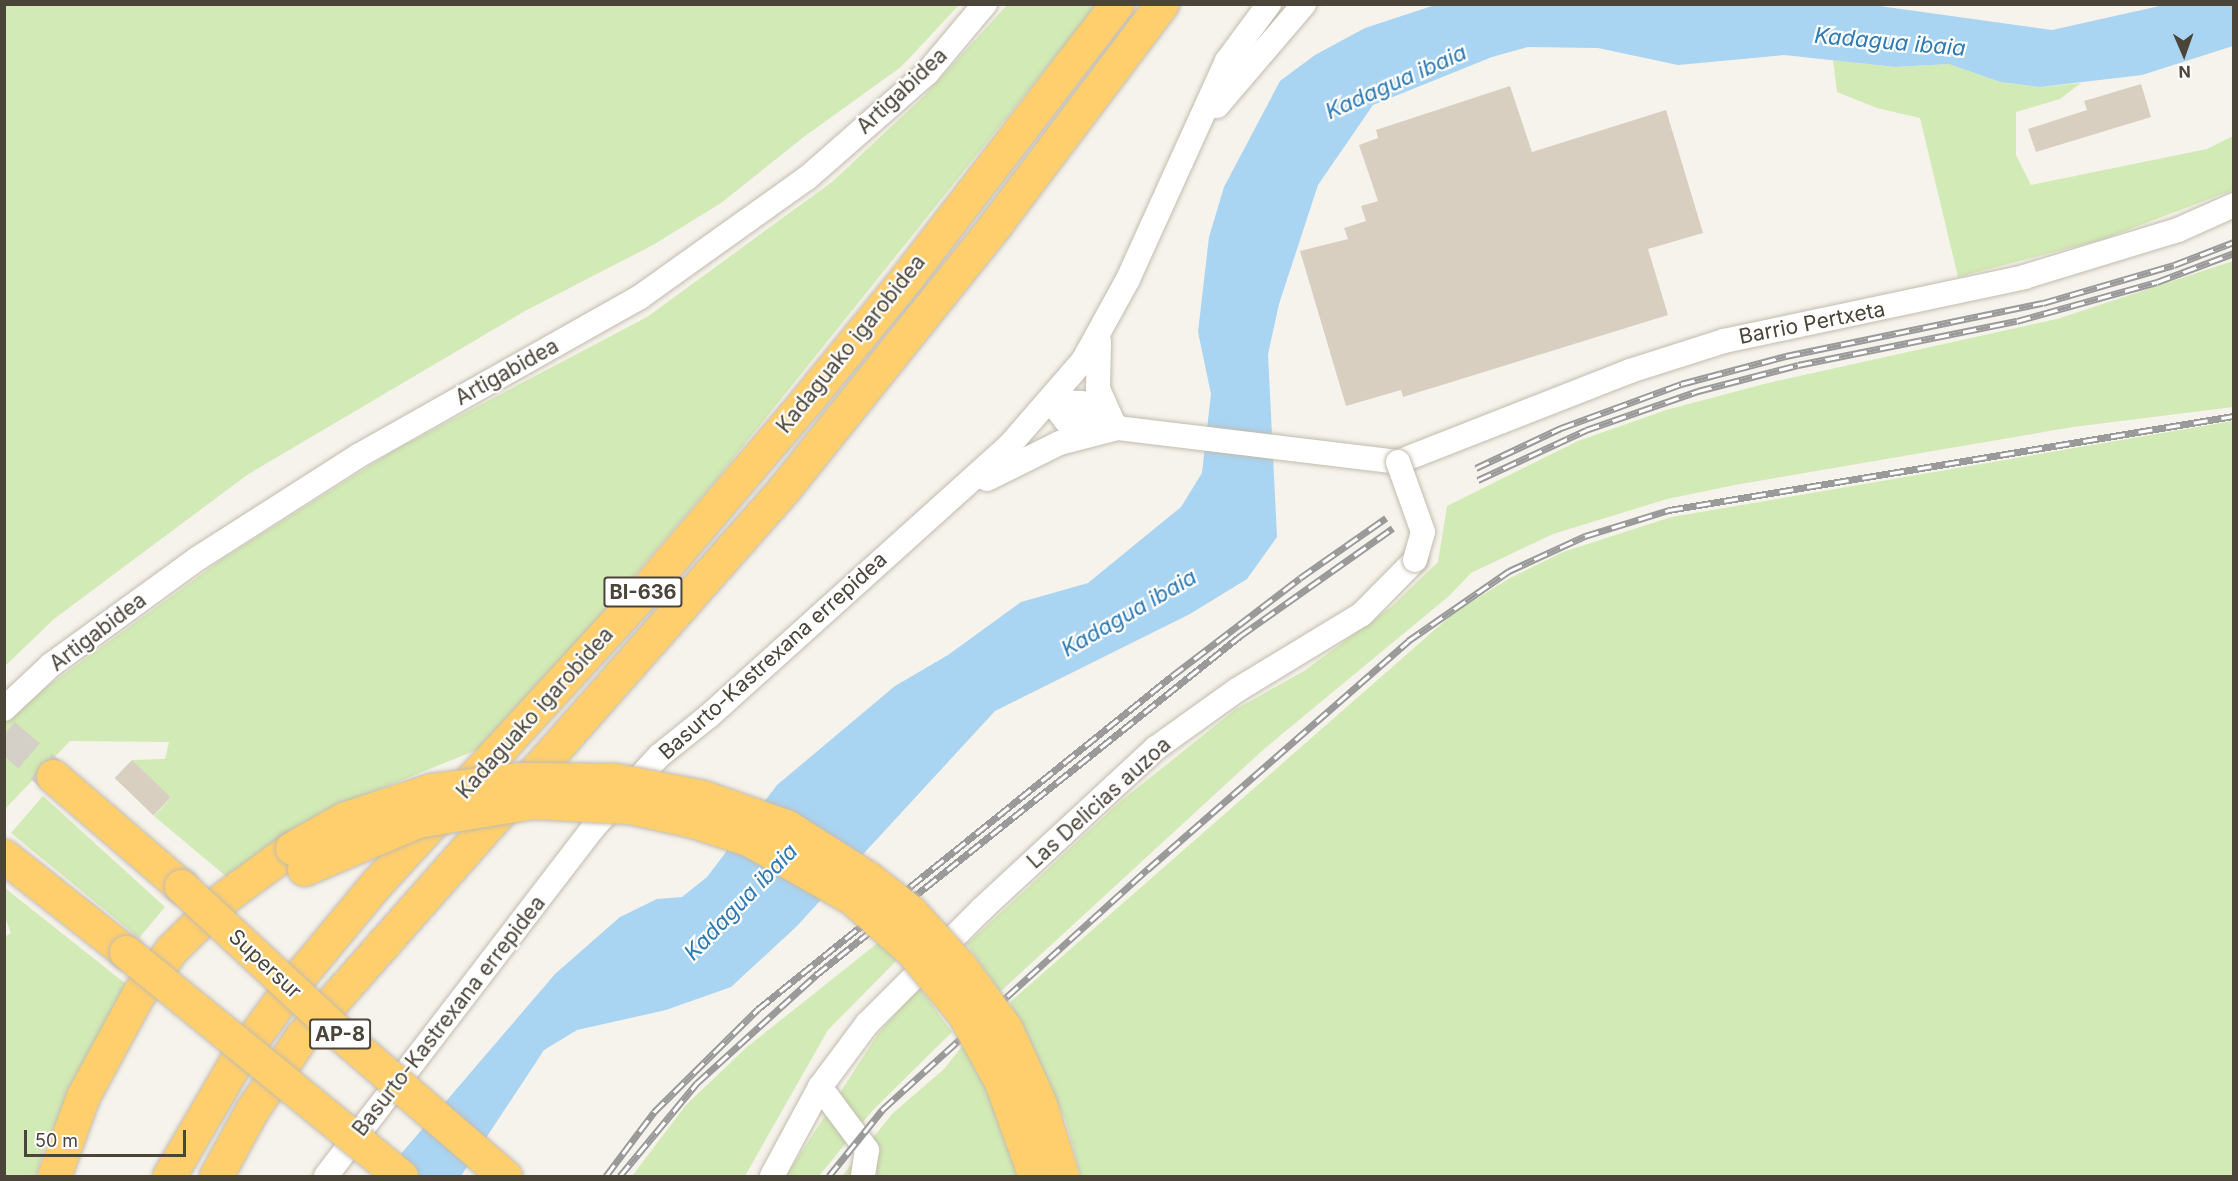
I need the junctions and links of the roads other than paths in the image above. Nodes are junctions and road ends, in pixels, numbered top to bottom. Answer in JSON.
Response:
{"nodes":[{"id":1,"x":985,"y":4,"type":"edge"},
{"id":2,"x":1117,"y":4,"type":"edge"},
{"id":3,"x":1162,"y":4,"type":"edge"},
{"id":4,"x":1269,"y":4,"type":"edge"},
{"id":5,"x":1304,"y":4,"type":"edge"},
{"id":6,"x":1198,"y":129,"type":"junction"},
{"id":7,"x":2234,"y":205,"type":"edge"},
{"id":8,"x":1100,"y":329,"type":"junction"},
{"id":9,"x":1050,"y":401,"type":"junction"},
{"id":10,"x":1117,"y":427,"type":"junction"},
{"id":11,"x":1092,"y":433,"type":"junction"},
{"id":12,"x":1398,"y":462,"type":"junction"},
{"id":13,"x":945,"y":503,"type":"junction"},
{"id":14,"x":4,"y":709,"type":"edge"},
{"id":15,"x":53,"y":776,"type":"tunnel mouth"},
{"id":16,"x":4,"y":856,"type":"edge"},
{"id":17,"x":298,"y":858,"type":"junction"},
{"id":18,"x":820,"y":1087,"type":"junction"},
{"id":19,"x":496,"y":1168,"type":"edge"},
{"id":20,"x":54,"y":1176,"type":"edge"},
{"id":21,"x":79,"y":1176,"type":"edge"},
{"id":22,"x":169,"y":1176,"type":"edge"},
{"id":23,"x":216,"y":1176,"type":"edge"},
{"id":24,"x":326,"y":1176,"type":"edge"},
{"id":25,"x":401,"y":1176,"type":"edge"},
{"id":26,"x":516,"y":1176,"type":"edge"},
{"id":27,"x":772,"y":1176,"type":"edge"},
{"id":28,"x":863,"y":1176,"type":"edge"},
{"id":29,"x":1035,"y":1176,"type":"edge"},
{"id":30,"x":1062,"y":1176,"type":"edge"}],
"edges":[{"from":1,"to":14,"type":"street","name":"Artigabidea"},
{"from":2,"to":22,"type":"highway","name":"Kadaguako igarobidea","number":"BI-636"},
{"from":3,"to":23,"type":"highway","name":"Kadaguako igarobidea","number":"BI-636"},
{"from":4,"to":6,"type":"street","name":"Basurto-Kastrexana errepidea"},
{"from":5,"to":6,"type":"street","name":"Basurto-Kastrexana errepidea"},
{"from":6,"to":8,"type":"street","name":"Basurto-Kastrexana errepidea"},
{"from":7,"to":12,"type":"street","name":"Barrio Pertxeta"},
{"from":8,"to":9,"type":"street","name":"Basurto-Kastrexana errepidea"},
{"from":8,"to":10,"type":"street"},
{"from":9,"to":10,"type":"street"},
{"from":9,"to":11,"type":"street"},
{"from":9,"to":13,"type":"street","name":"Basurto-Kastrexana errepidea"},
{"from":10,"to":11,"type":"street"},
{"from":10,"to":12,"type":"street"},
{"from":11,"to":13,"type":"street"},
{"from":12,"to":18,"type":"street","name":"Las Delicias auzoa","bridge":true},
{"from":13,"to":24,"type":"street","name":"Basurto-Kastrexana errepidea"},
{"from":15,"to":19,"type":"highway","name":"Supersur","number":"AP-8","bridge":true},
{"from":16,"to":25,"type":"highway","bridge":true},
{"from":17,"to":20,"type":"highway"},
{"from":17,"to":21,"type":"highway"},
{"from":17,"to":29,"type":"highway","bridge":true},
{"from":17,"to":30,"type":"highway","bridge":true},
{"from":18,"to":27,"type":"street","name":"Las Delicias auzoa"},
{"from":18,"to":28,"type":"street"},
{"from":19,"to":26,"type":"highway","name":"Supersur","bridge":true}]}
